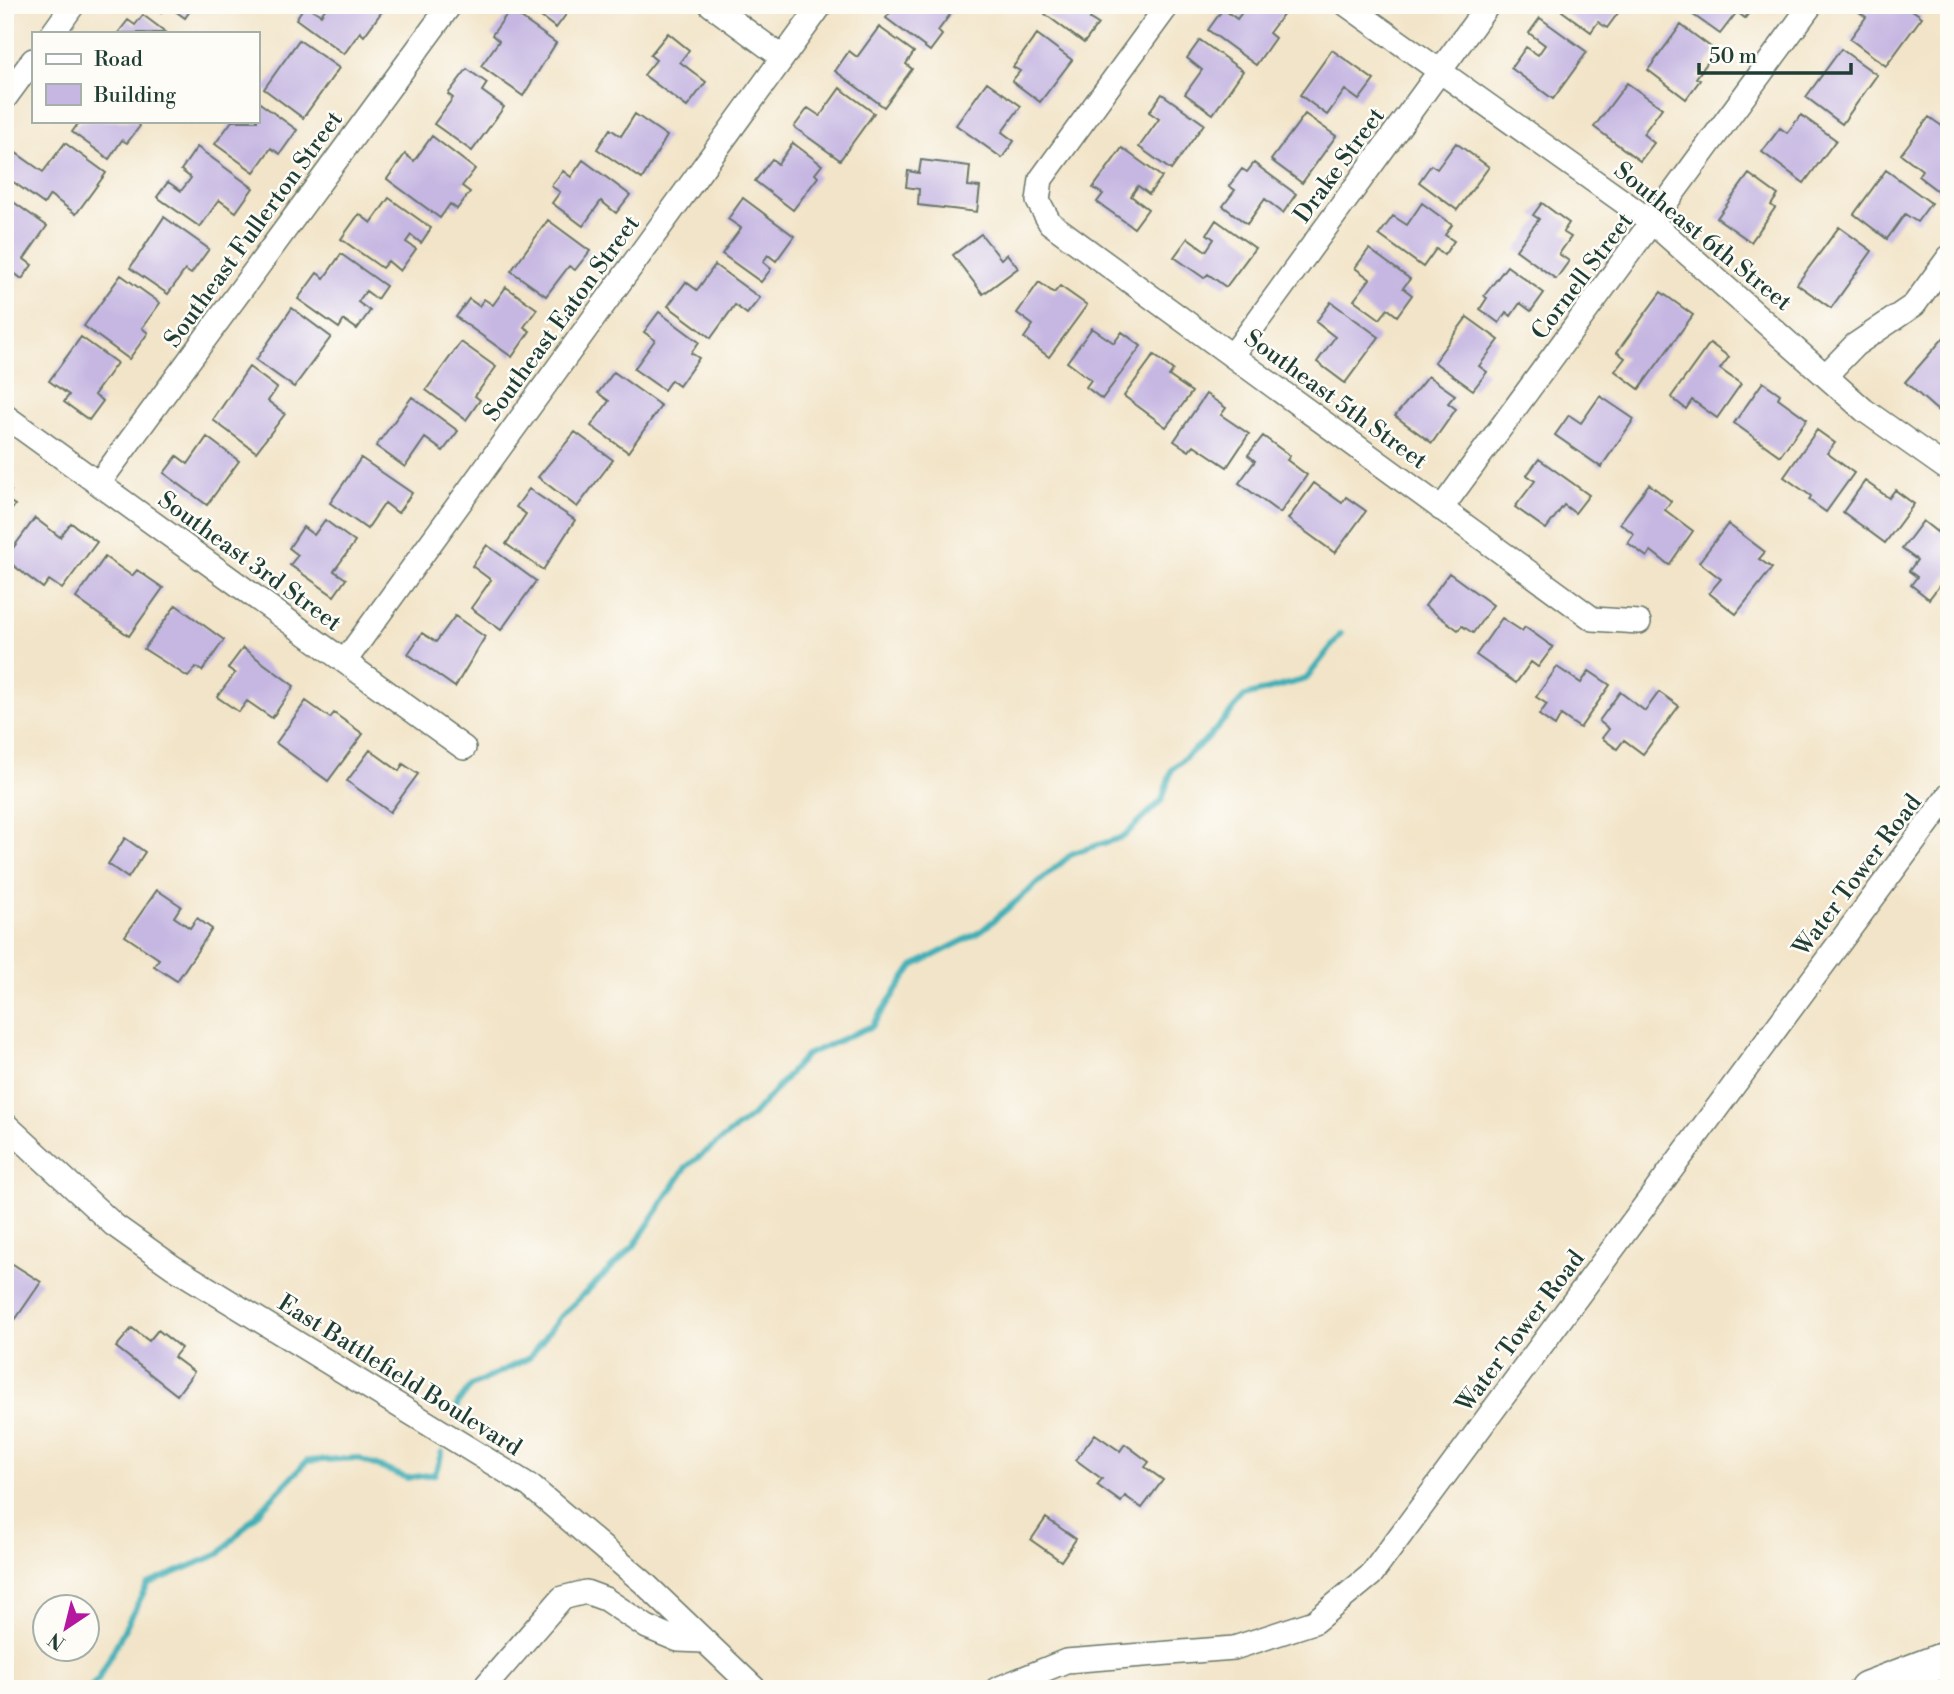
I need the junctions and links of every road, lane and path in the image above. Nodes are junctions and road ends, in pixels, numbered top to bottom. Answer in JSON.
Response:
{"nodes":[{"id":1,"x":73,"y":5,"type":"edge"},
{"id":2,"x":450,"y":5,"type":"edge"},
{"id":3,"x":711,"y":5,"type":"edge"},
{"id":4,"x":821,"y":5,"type":"edge"},
{"id":5,"x":1168,"y":5,"type":"edge"},
{"id":6,"x":1347,"y":5,"type":"edge"},
{"id":7,"x":1488,"y":5,"type":"edge"},
{"id":8,"x":1811,"y":5,"type":"edge"},
{"id":9,"x":54,"y":32,"type":"edge"},
{"id":10,"x":782,"y":57,"type":"junction"},
{"id":11,"x":32,"y":61,"type":"edge"},
{"id":12,"x":1440,"y":72,"type":"junction"},
{"id":13,"x":5,"y":98,"type":"edge"},
{"id":14,"x":1653,"y":223,"type":"junction"},
{"id":15,"x":1949,"y":257,"type":"edge"},
{"id":16,"x":1232,"y":356,"type":"junction"},
{"id":17,"x":1827,"y":374,"type":"junction"},
{"id":18,"x":5,"y":416,"type":"edge"},
{"id":19,"x":1949,"y":470,"type":"edge"},
{"id":20,"x":99,"y":483,"type":"junction"},
{"id":21,"x":1441,"y":509,"type":"junction"},
{"id":22,"x":1639,"y":622,"type":"dead end"},
{"id":23,"x":345,"y":661,"type":"junction"},
{"id":24,"x":464,"y":748,"type":"dead end"},
{"id":25,"x":1949,"y":795,"type":"edge"},
{"id":26,"x":5,"y":1124,"type":"edge"},
{"id":27,"x":703,"y":1641,"type":"junction"},
{"id":28,"x":1949,"y":1658,"type":"edge"},
{"id":29,"x":483,"y":1689,"type":"edge"},
{"id":30,"x":755,"y":1689,"type":"edge"},
{"id":31,"x":997,"y":1689,"type":"edge"},
{"id":32,"x":1867,"y":1689,"type":"edge"}],
"edges":[{"from":1,"to":9,"type":"street"},
{"from":2,"to":20,"type":"street","name":"Southeast Fullerton Street"},
{"from":3,"to":10,"type":"street"},
{"from":4,"to":10,"type":"street","name":"Southeast Eaton Street"},
{"from":5,"to":16,"type":"street","name":"Southeast 5th Street"},
{"from":6,"to":12,"type":"street","name":"Southeast 6th Street"},
{"from":7,"to":12,"type":"street","name":"Drake Street"},
{"from":8,"to":14,"type":"street","name":"Cornell Street"},
{"from":10,"to":23,"type":"street","name":"Southeast Eaton Street"},
{"from":11,"to":13,"type":"street"},
{"from":12,"to":14,"type":"street","name":"Southeast 6th Street"},
{"from":12,"to":16,"type":"street","name":"Drake Street"},
{"from":14,"to":17,"type":"street","name":"Southeast 6th Street"},
{"from":14,"to":21,"type":"street","name":"Cornell Street"},
{"from":15,"to":17,"type":"street"},
{"from":16,"to":21,"type":"street","name":"Southeast 5th Street"},
{"from":17,"to":19,"type":"street","name":"Southeast 6th Street"},
{"from":18,"to":20,"type":"street","name":"Southeast 3rd Street"},
{"from":20,"to":23,"type":"street","name":"Southeast 3rd Street"},
{"from":21,"to":22,"type":"street","name":"Southeast 5th Street"},
{"from":23,"to":24,"type":"street","name":"Southeast 3rd Street"},
{"from":25,"to":31,"type":"street","name":"Water Tower Road"},
{"from":26,"to":27,"type":"street","name":"East Battlefield Boulevard"},
{"from":27,"to":29,"type":"street"},
{"from":27,"to":30,"type":"street","name":"East Battlefield Boulevard"},
{"from":28,"to":32,"type":"highway"}]}
